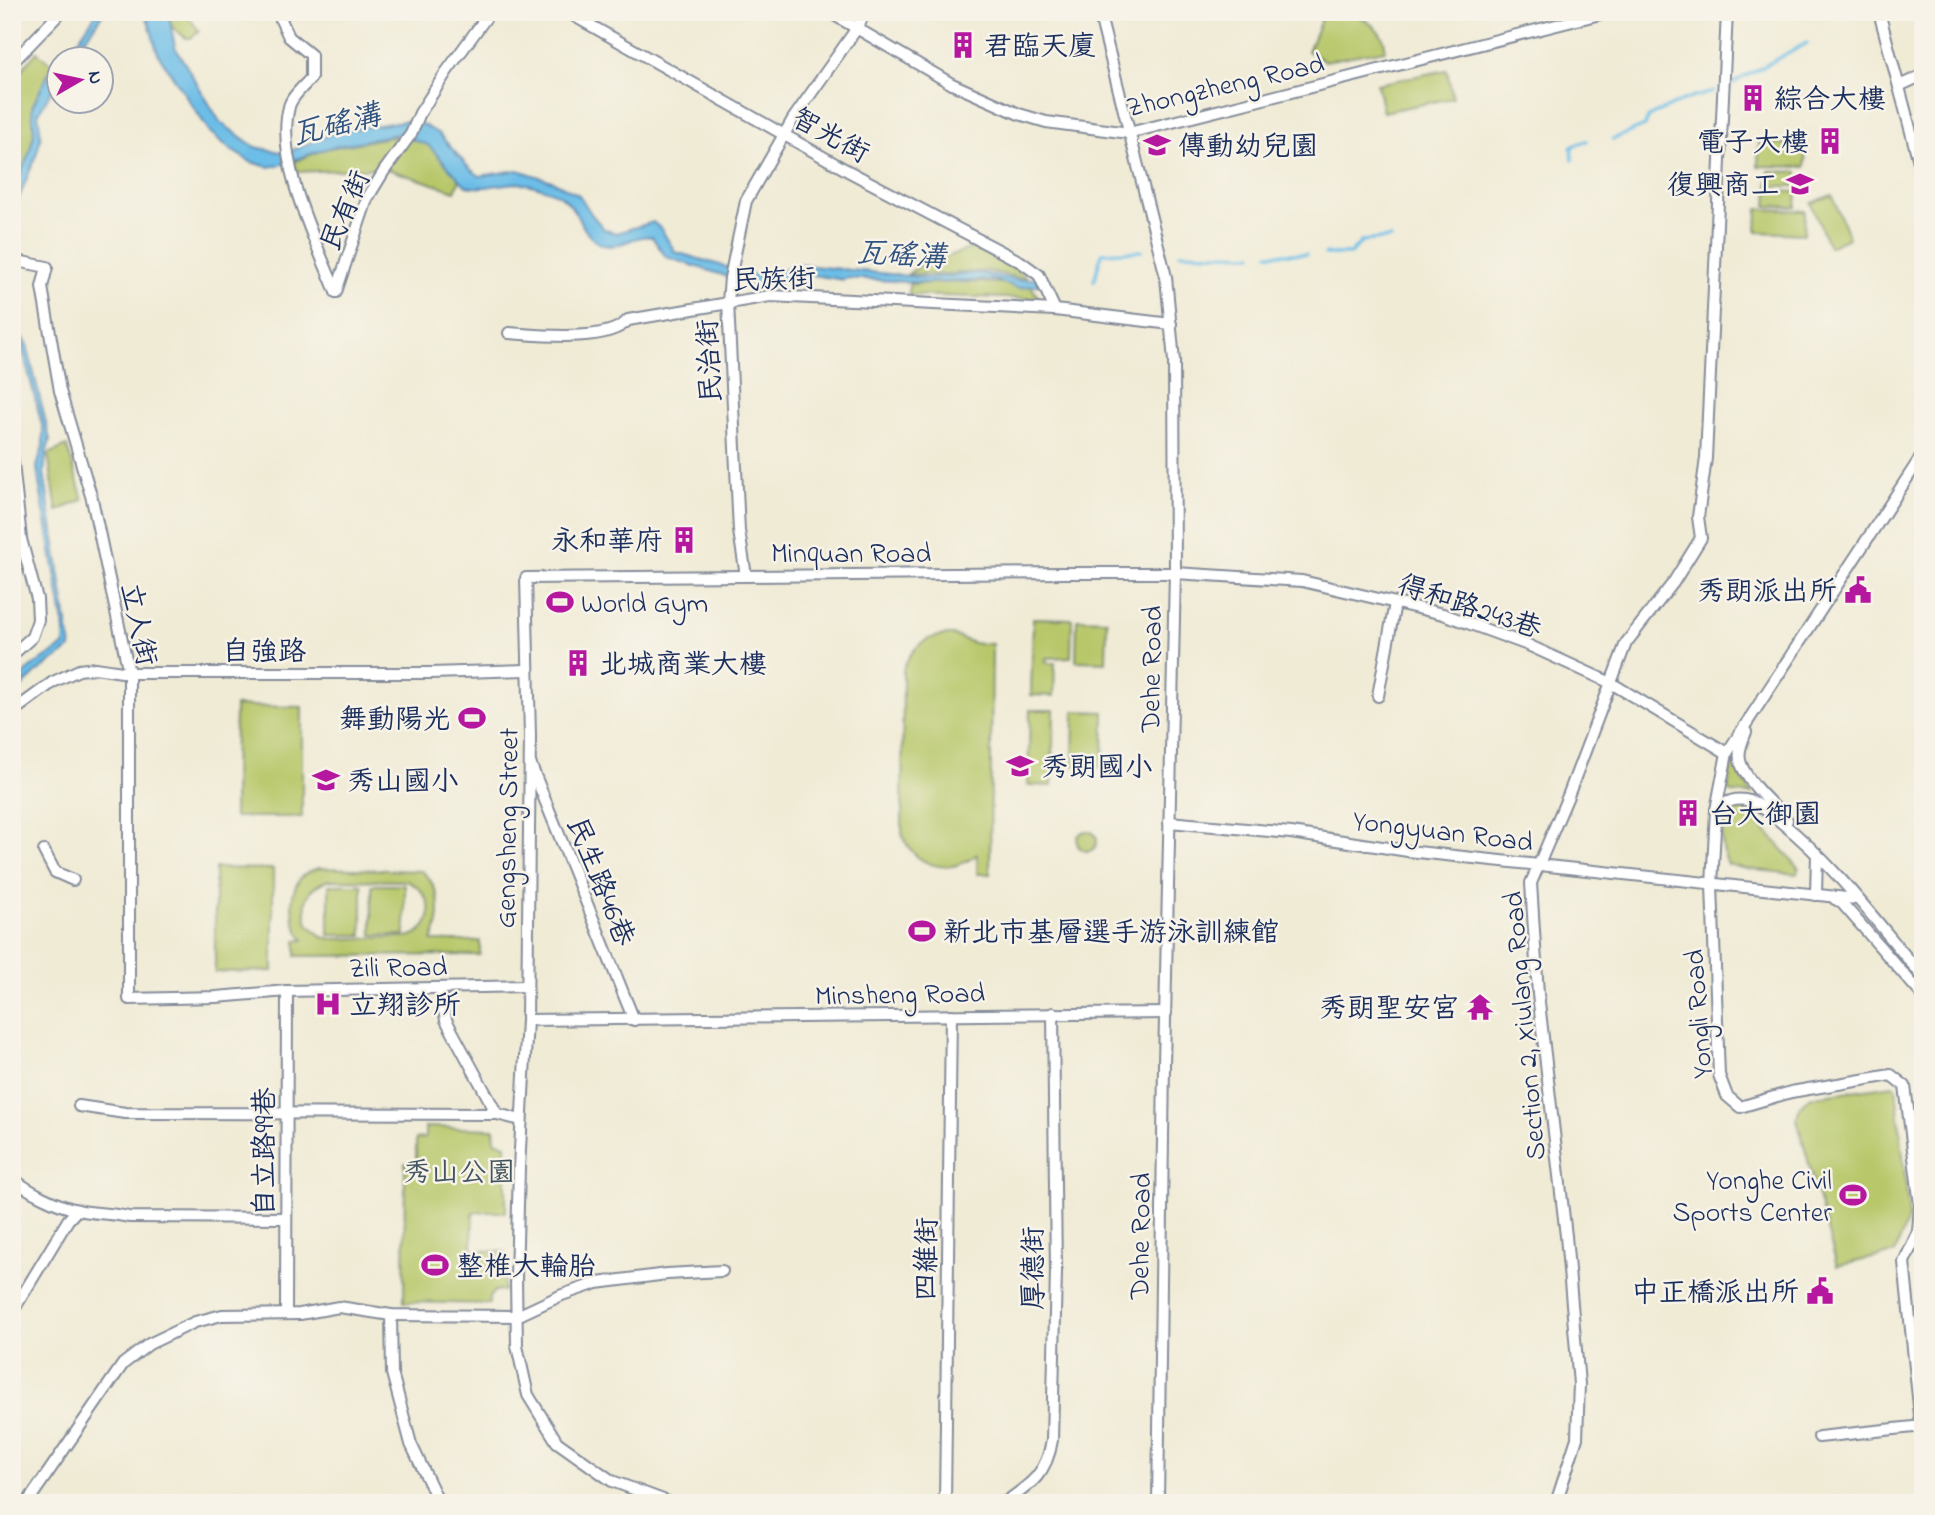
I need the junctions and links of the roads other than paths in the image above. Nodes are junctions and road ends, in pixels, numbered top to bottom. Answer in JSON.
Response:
{"nodes":[{"id":1,"x":61,"y":12,"type":"edge"},
{"id":2,"x":284,"y":12,"type":"edge"},
{"id":3,"x":490,"y":12,"type":"edge"},
{"id":4,"x":567,"y":12,"type":"edge"},
{"id":5,"x":829,"y":12,"type":"edge"},
{"id":6,"x":865,"y":12,"type":"edge"},
{"id":7,"x":1099,"y":12,"type":"edge"},
{"id":8,"x":1608,"y":12,"type":"edge"},
{"id":9,"x":1727,"y":12,"type":"edge"},
{"id":10,"x":1880,"y":12,"type":"edge"},
{"id":11,"x":857,"y":28,"type":"junction"},
{"id":12,"x":12,"y":63,"type":"edge"},
{"id":13,"x":1923,"y":75,"type":"edge"},
{"id":14,"x":1899,"y":86,"type":"junction"},
{"id":15,"x":1129,"y":133,"type":"junction"},
{"id":16,"x":785,"y":134,"type":"junction"},
{"id":17,"x":1923,"y":177,"type":"edge"},
{"id":18,"x":13,"y":261,"type":"edge"},
{"id":19,"x":728,"y":302,"type":"junction"},
{"id":20,"x":1055,"y":310,"type":"junction"},
{"id":21,"x":1171,"y":324,"type":"junction"},
{"id":22,"x":509,"y":332,"type":"dead end"},
{"id":23,"x":12,"y":453,"type":"edge"},
{"id":24,"x":1923,"y":454,"type":"edge"},
{"id":25,"x":1175,"y":573,"type":"junction"},
{"id":26,"x":746,"y":576,"type":"junction"},
{"id":27,"x":526,"y":578,"type":"joint"},
{"id":28,"x":1395,"y":603,"type":"junction"},
{"id":29,"x":12,"y":654,"type":"edge"},
{"id":30,"x":528,"y":670,"type":"junction"},
{"id":31,"x":129,"y":673,"type":"junction"},
{"id":32,"x":1611,"y":682,"type":"junction"},
{"id":33,"x":1378,"y":696,"type":"dead end"},
{"id":34,"x":1754,"y":710,"type":"junction"},
{"id":35,"x":12,"y":712,"type":"edge"},
{"id":36,"x":1727,"y":753,"type":"junction"},
{"id":37,"x":528,"y":758,"type":"junction"},
{"id":38,"x":1716,"y":810,"type":"junction"},
{"id":39,"x":1169,"y":822,"type":"junction"},
{"id":40,"x":1808,"y":843,"type":"junction"},
{"id":41,"x":44,"y":851,"type":"dead end"},
{"id":42,"x":1817,"y":854,"type":"junction"},
{"id":43,"x":1538,"y":864,"type":"junction"},
{"id":44,"x":73,"y":880,"type":"dead end"},
{"id":45,"x":1712,"y":885,"type":"junction"},
{"id":46,"x":1816,"y":895,"type":"junction"},
{"id":47,"x":1829,"y":897,"type":"junction"},
{"id":48,"x":1856,"y":899,"type":"junction"},
{"id":49,"x":1923,"y":977,"type":"edge"},
{"id":50,"x":527,"y":986,"type":"junction"},
{"id":51,"x":440,"y":988,"type":"junction"},
{"id":52,"x":287,"y":991,"type":"junction"},
{"id":53,"x":1923,"y":996,"type":"edge"},
{"id":54,"x":129,"y":999,"type":"joint"},
{"id":55,"x":1053,"y":1013,"type":"junction"},
{"id":56,"x":1166,"y":1013,"type":"junction"},
{"id":57,"x":951,"y":1015,"type":"junction"},
{"id":58,"x":527,"y":1020,"type":"junction"},
{"id":59,"x":634,"y":1020,"type":"junction"},
{"id":60,"x":79,"y":1106,"type":"dead end"},
{"id":61,"x":286,"y":1114,"type":"junction"},
{"id":62,"x":497,"y":1114,"type":"junction"},
{"id":63,"x":521,"y":1120,"type":"junction"},
{"id":64,"x":12,"y":1178,"type":"edge"},
{"id":65,"x":77,"y":1210,"type":"junction"},
{"id":66,"x":285,"y":1219,"type":"junction"},
{"id":67,"x":722,"y":1271,"type":"dead end"},
{"id":68,"x":13,"y":1311,"type":"edge"},
{"id":69,"x":286,"y":1314,"type":"junction"},
{"id":70,"x":391,"y":1315,"type":"junction"},
{"id":71,"x":517,"y":1316,"type":"junction"},
{"id":72,"x":1922,"y":1426,"type":"edge"},
{"id":73,"x":1819,"y":1437,"type":"dead end"},
{"id":74,"x":27,"y":1503,"type":"edge"},
{"id":75,"x":439,"y":1503,"type":"edge"},
{"id":76,"x":671,"y":1503,"type":"edge"},
{"id":77,"x":945,"y":1503,"type":"edge"},
{"id":78,"x":1004,"y":1503,"type":"edge"},
{"id":79,"x":1158,"y":1503,"type":"edge"},
{"id":80,"x":1556,"y":1503,"type":"edge"}],
"edges":[{"from":1,"to":12,"type":"street"},
{"from":2,"to":3,"type":"street","name":"民有街"},
{"from":4,"to":16,"type":"street","name":"智光街"},
{"from":5,"to":11,"type":"street","name":"Zhongzheng Road"},
{"from":6,"to":11,"type":"street","name":"民治街"},
{"from":7,"to":15,"type":"street","name":"Dehe Road"},
{"from":8,"to":15,"type":"street","name":"Zhongzheng Road"},
{"from":9,"to":32,"type":"street","name":"Section 2, Xiulang Road"},
{"from":10,"to":14,"type":"street"},
{"from":11,"to":15,"type":"street","name":"Zhongzheng Road"},
{"from":11,"to":16,"type":"street","name":"民治街"},
{"from":13,"to":14,"type":"street"},
{"from":14,"to":17,"type":"street"},
{"from":15,"to":21,"type":"street","name":"Dehe Road"},
{"from":16,"to":19,"type":"street","name":"民治街"},
{"from":16,"to":20,"type":"street","name":"智光街"},
{"from":18,"to":31,"type":"street","name":"立人街"},
{"from":19,"to":20,"type":"street","name":"民族街"},
{"from":19,"to":22,"type":"street","name":"民族街"},
{"from":19,"to":26,"type":"street","name":"民治街"},
{"from":20,"to":21,"type":"street","name":"民族街"},
{"from":21,"to":25,"type":"street","name":"Dehe Road"},
{"from":23,"to":29,"type":"street"},
{"from":24,"to":34,"type":"street","name":"Yongli Road"},
{"from":25,"to":26,"type":"street","name":"Minquan Road"},
{"from":25,"to":28,"type":"street","name":"得和路243巷"},
{"from":25,"to":39,"type":"street","name":"Dehe Road"},
{"from":26,"to":27,"type":"street","name":"Minquan Road"},
{"from":27,"to":30,"type":"street","name":"Gengsheng Street"},
{"from":28,"to":32,"type":"street","name":"得和路243巷"},
{"from":28,"to":33,"type":"street"},
{"from":30,"to":31,"type":"street","name":"自強路"},
{"from":30,"to":37,"type":"street","name":"Gengsheng Street"},
{"from":31,"to":35,"type":"street","name":"自強路"},
{"from":31,"to":54,"type":"street","name":"立人街"},
{"from":32,"to":36,"type":"street","name":"得和路243巷"},
{"from":32,"to":43,"type":"street","name":"Section 2, Xiulang Road"},
{"from":34,"to":36,"type":"street","name":"Yongli Road"},
{"from":34,"to":40,"type":"street"},
{"from":36,"to":38,"type":"street","name":"Yongli Road"},
{"from":37,"to":50,"type":"street","name":"Gengsheng Street"},
{"from":37,"to":59,"type":"street","name":"民生路46巷"},
{"from":38,"to":40,"type":"street"},
{"from":38,"to":45,"type":"street","name":"Yongli Road"},
{"from":39,"to":43,"type":"street","name":"Yongyuan Road"},
{"from":39,"to":56,"type":"street","name":"Dehe Road"},
{"from":40,"to":42,"type":"street"},
{"from":41,"to":44,"type":"street"},
{"from":42,"to":46,"type":"street"},
{"from":42,"to":48,"type":"street"},
{"from":43,"to":45,"type":"street","name":"Yongyuan Road"},
{"from":43,"to":80,"type":"street","name":"Section 2, Xiulang Road"},
{"from":45,"to":46,"type":"street","name":"Yongyuan Road"},
{"from":45,"to":72,"type":"street","name":"Yongli Road"},
{"from":46,"to":47,"type":"street","name":"Yongyuan Road"},
{"from":47,"to":48,"type":"street","name":"Yongyuan Road"},
{"from":47,"to":53,"type":"street"},
{"from":48,"to":49,"type":"street"},
{"from":50,"to":51,"type":"street","name":"Zili Road"},
{"from":50,"to":58,"type":"street"},
{"from":51,"to":52,"type":"street","name":"Zili Road"},
{"from":51,"to":62,"type":"street"},
{"from":52,"to":54,"type":"street","name":"Zili Road"},
{"from":52,"to":61,"type":"street","name":"自立路99巷"},
{"from":55,"to":56,"type":"street","name":"Minsheng Road"},
{"from":55,"to":57,"type":"street","name":"Minsheng Road"},
{"from":55,"to":78,"type":"street","name":"厚德街"},
{"from":56,"to":79,"type":"street","name":"Dehe Road"},
{"from":57,"to":59,"type":"street","name":"Minsheng Road"},
{"from":57,"to":77,"type":"street","name":"四維街"},
{"from":58,"to":59,"type":"street"},
{"from":58,"to":63,"type":"street"},
{"from":60,"to":61,"type":"street"},
{"from":61,"to":62,"type":"street"},
{"from":61,"to":66,"type":"street","name":"自立路99巷"},
{"from":62,"to":63,"type":"street"},
{"from":63,"to":71,"type":"street"},
{"from":64,"to":65,"type":"street"},
{"from":65,"to":66,"type":"street"},
{"from":65,"to":68,"type":"street"},
{"from":66,"to":69,"type":"street","name":"自立路99巷"},
{"from":67,"to":71,"type":"street"},
{"from":69,"to":70,"type":"street"},
{"from":69,"to":74,"type":"street"},
{"from":70,"to":71,"type":"street"},
{"from":70,"to":75,"type":"street"},
{"from":71,"to":76,"type":"street"},
{"from":72,"to":73,"type":"street"}]}
